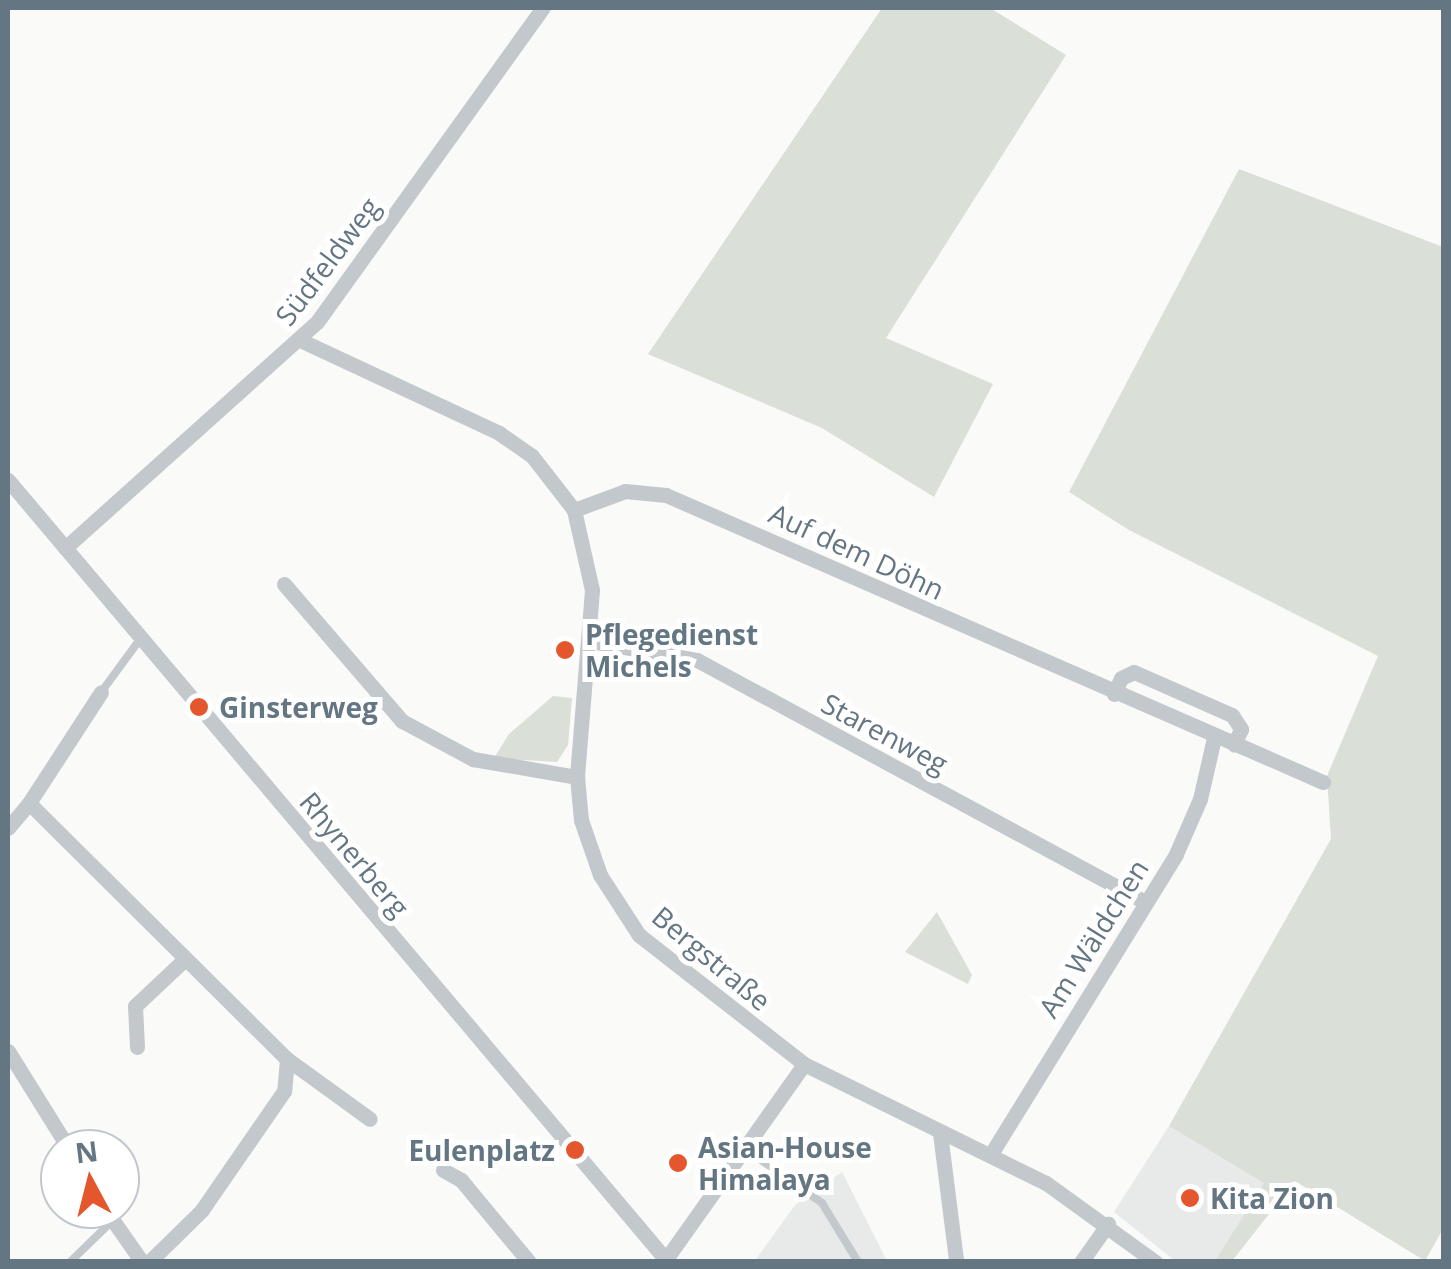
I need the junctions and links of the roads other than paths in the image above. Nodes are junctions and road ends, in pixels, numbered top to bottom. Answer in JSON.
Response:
{"nodes":[{"id":1,"x":543,"y":8,"type":"edge"},
{"id":2,"x":300,"y":340,"type":"junction"},
{"id":3,"x":8,"y":480,"type":"edge"},
{"id":4,"x":574,"y":510,"type":"junction"},
{"id":5,"x":65,"y":548,"type":"junction"},
{"id":6,"x":284,"y":584,"type":"dead end"},
{"id":7,"x":141,"y":638,"type":"junction"},
{"id":8,"x":591,"y":641,"type":"junction"},
{"id":9,"x":100,"y":692,"type":"joint"},
{"id":10,"x":1114,"y":694,"type":"junction"},
{"id":11,"x":1214,"y":738,"type":"junction"},
{"id":12,"x":1234,"y":744,"type":"junction"},
{"id":13,"x":577,"y":777,"type":"junction"},
{"id":14,"x":1323,"y":782,"type":"dead end"},
{"id":15,"x":30,"y":803,"type":"junction"},
{"id":16,"x":8,"y":828,"type":"edge"},
{"id":17,"x":1145,"y":902,"type":"junction"},
{"id":18,"x":184,"y":961,"type":"junction"},
{"id":19,"x":137,"y":1047,"type":"dead end"},
{"id":20,"x":8,"y":1050,"type":"edge"},
{"id":21,"x":288,"y":1059,"type":"junction"},
{"id":22,"x":804,"y":1064,"type":"junction"},
{"id":23,"x":370,"y":1119,"type":"dead end"},
{"id":24,"x":57,"y":1129,"type":"edge"},
{"id":25,"x":940,"y":1133,"type":"junction"},
{"id":26,"x":746,"y":1150,"type":"junction"},
{"id":27,"x":990,"y":1154,"type":"junction"},
{"id":28,"x":443,"y":1170,"type":"dead end"},
{"id":29,"x":1108,"y":1224,"type":"junction"},
{"id":30,"x":97,"y":1229,"type":"edge"},
{"id":31,"x":119,"y":1229,"type":"edge"},
{"id":32,"x":956,"y":1259,"type":"dead end"},
{"id":33,"x":666,"y":1261,"type":"edge"},
{"id":34,"x":70,"y":1262,"type":"edge"},
{"id":35,"x":146,"y":1262,"type":"edge"},
{"id":36,"x":529,"y":1262,"type":"edge"},
{"id":37,"x":858,"y":1262,"type":"edge"},
{"id":38,"x":1081,"y":1262,"type":"edge"},
{"id":39,"x":1154,"y":1262,"type":"edge"}],
"edges":[{"from":1,"to":2,"type":"street","name":"Südfeldweg"},
{"from":2,"to":4,"type":"street","name":"Bergstraße"},
{"from":2,"to":5,"type":"street","name":"Südfeldweg"},
{"from":3,"to":5,"type":"street","name":"Rhynerberg"},
{"from":4,"to":8,"type":"street","name":"Bergstraße"},
{"from":4,"to":10,"type":"street","name":"Auf dem Döhn"},
{"from":5,"to":7,"type":"street","name":"Rhynerberg"},
{"from":6,"to":13,"type":"street"},
{"from":7,"to":9,"type":"lane"},
{"from":7,"to":33,"type":"street","name":"Rhynerberg"},
{"from":8,"to":13,"type":"street","name":"Bergstraße"},
{"from":8,"to":17,"type":"street","name":"Starenweg"},
{"from":9,"to":15,"type":"street"},
{"from":10,"to":11,"type":"street","name":"Auf dem Döhn"},
{"from":10,"to":12,"type":"street"},
{"from":11,"to":12,"type":"street","name":"Auf dem Döhn"},
{"from":11,"to":17,"type":"street","name":"Am Wäldchen"},
{"from":12,"to":14,"type":"street","name":"Auf dem Döhn"},
{"from":13,"to":22,"type":"street","name":"Bergstraße"},
{"from":15,"to":16,"type":"street"},
{"from":15,"to":18,"type":"street"},
{"from":17,"to":27,"type":"street","name":"Am Wäldchen"},
{"from":18,"to":19,"type":"street"},
{"from":18,"to":21,"type":"street"},
{"from":20,"to":24,"type":"street"},
{"from":21,"to":23,"type":"street"},
{"from":21,"to":35,"type":"street"},
{"from":22,"to":25,"type":"street","name":"Bergstraße"},
{"from":22,"to":26,"type":"street"},
{"from":25,"to":27,"type":"street","name":"Bergstraße"},
{"from":25,"to":32,"type":"street"},
{"from":26,"to":33,"type":"street"},
{"from":26,"to":37,"type":"lane"},
{"from":27,"to":29,"type":"street","name":"Bergstraße"},
{"from":28,"to":36,"type":"street"},
{"from":29,"to":38,"type":"street"},
{"from":29,"to":39,"type":"street","name":"Bergstraße"},
{"from":30,"to":34,"type":"lane"},
{"from":31,"to":35,"type":"street"}]}
